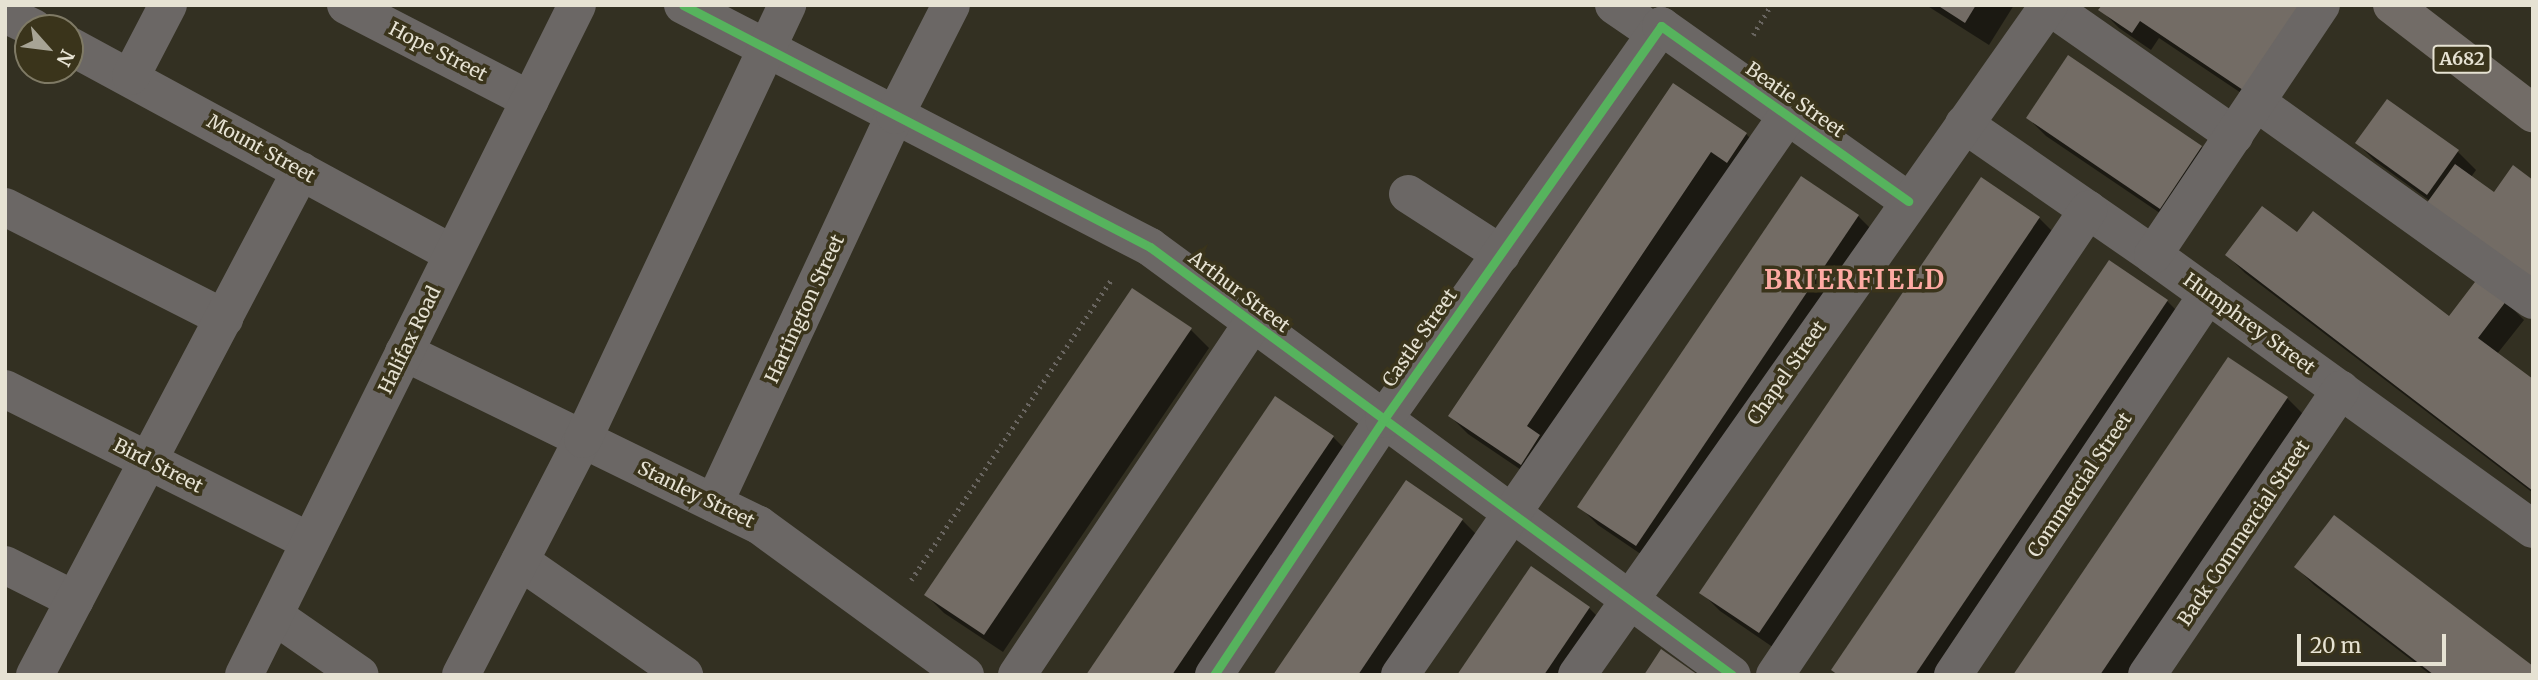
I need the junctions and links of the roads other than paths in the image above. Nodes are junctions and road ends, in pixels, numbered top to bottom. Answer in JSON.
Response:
{"nodes":[{"id":1,"x":168,"y":5,"type":"edge"},
{"id":2,"x":346,"y":5,"type":"edge"},
{"id":3,"x":577,"y":5,"type":"edge"},
{"id":4,"x":683,"y":5,"type":"edge"},
{"id":5,"x":787,"y":5,"type":"edge"},
{"id":6,"x":951,"y":5,"type":"edge"},
{"id":7,"x":1615,"y":5,"type":"edge"},
{"id":8,"x":2321,"y":5,"type":"edge"},
{"id":9,"x":2392,"y":5,"type":"edge"},
{"id":10,"x":2049,"y":6,"type":"edge"},
{"id":11,"x":391,"y":15,"type":"edge"},
{"id":12,"x":1658,"y":30,"type":"junction"},
{"id":13,"x":765,"y":47,"type":"junction"},
{"id":14,"x":84,"y":53,"type":"edge"},
{"id":15,"x":131,"y":76,"type":"junction"},
{"id":16,"x":530,"y":100,"type":"junction"},
{"id":17,"x":2256,"y":102,"type":"junction"},
{"id":18,"x":2533,"y":113,"type":"edge"},
{"id":19,"x":895,"y":115,"type":"junction"},
{"id":20,"x":1787,"y":116,"type":"junction"},
{"id":21,"x":1964,"y":124,"type":"junction"},
{"id":22,"x":2234,"y":135,"type":"junction"},
{"id":23,"x":301,"y":171,"type":"junction"},
{"id":24,"x":1408,"y":194,"type":"dead end"},
{"id":25,"x":1908,"y":201,"type":"junction"},
{"id":26,"x":5,"y":207,"type":"edge"},
{"id":27,"x":2088,"y":210,"type":"junction"},
{"id":28,"x":451,"y":253,"type":"junction"},
{"id":29,"x":1501,"y":254,"type":"junction"},
{"id":30,"x":2153,"y":255,"type":"junction"},
{"id":31,"x":2208,"y":294,"type":"junction"},
{"id":32,"x":2533,"y":300,"type":"edge"},
{"id":33,"x":224,"y":318,"type":"junction"},
{"id":34,"x":1252,"y":324,"type":"junction"},
{"id":35,"x":404,"y":352,"type":"junction"},
{"id":36,"x":5,"y":389,"type":"edge"},
{"id":37,"x":2341,"y":390,"type":"junction"},
{"id":38,"x":1384,"y":419,"type":"junction"},
{"id":39,"x":583,"y":439,"type":"junction"},
{"id":40,"x":149,"y":461,"type":"junction"},
{"id":41,"x":714,"y":503,"type":"junction"},
{"id":42,"x":1510,"y":513,"type":"junction"},
{"id":43,"x":2533,"y":528,"type":"edge"},
{"id":44,"x":310,"y":542,"type":"junction"},
{"id":45,"x":520,"y":561,"type":"junction"},
{"id":46,"x":5,"y":565,"type":"edge"},
{"id":47,"x":1628,"y":599,"type":"junction"},
{"id":48,"x":75,"y":600,"type":"junction"},
{"id":49,"x":275,"y":616,"type":"junction"},
{"id":50,"x":35,"y":675,"type":"edge"},
{"id":51,"x":244,"y":675,"type":"edge"},
{"id":52,"x":360,"y":675,"type":"edge"},
{"id":53,"x":461,"y":675,"type":"edge"},
{"id":54,"x":684,"y":675,"type":"edge"},
{"id":55,"x":965,"y":675,"type":"edge"},
{"id":56,"x":1017,"y":675,"type":"edge"},
{"id":57,"x":1214,"y":675,"type":"edge"},
{"id":58,"x":1400,"y":675,"type":"edge"},
{"id":59,"x":1577,"y":675,"type":"edge"},
{"id":60,"x":1732,"y":675,"type":"edge"},
{"id":61,"x":1775,"y":675,"type":"edge"},
{"id":62,"x":1953,"y":675,"type":"edge"},
{"id":63,"x":2147,"y":675,"type":"edge"}],
"edges":[{"from":1,"to":15,"type":"street"},
{"from":2,"to":11,"type":"street","name":"Hope Street"},
{"from":3,"to":16,"type":"street","name":"Halifax Road"},
{"from":4,"to":13,"type":"street","name":"Arthur Street"},
{"from":5,"to":13,"type":"street"},
{"from":6,"to":19,"type":"street","name":"Hartington Street"},
{"from":7,"to":12,"type":"street","name":"Beatie Street"},
{"from":8,"to":17,"type":"street"},
{"from":9,"to":18,"type":"highway","number":"A682"},
{"from":10,"to":21,"type":"street","name":"Chapel Street"},
{"from":10,"to":22,"type":"street"},
{"from":11,"to":16,"type":"street","name":"Hope Street"},
{"from":12,"to":20,"type":"street","name":"Beatie Street"},
{"from":12,"to":29,"type":"street","name":"Castle Street"},
{"from":13,"to":19,"type":"street","name":"Arthur Street"},
{"from":13,"to":39,"type":"street"},
{"from":14,"to":15,"type":"street","name":"Mount Street"},
{"from":15,"to":23,"type":"street","name":"Mount Street"},
{"from":16,"to":28,"type":"street","name":"Halifax Road"},
{"from":17,"to":22,"type":"street"},
{"from":17,"to":32,"type":"street"},
{"from":19,"to":34,"type":"street","name":"Arthur Street"},
{"from":19,"to":41,"type":"street","name":"Hartington Street"},
{"from":20,"to":25,"type":"street","name":"Beatie Street"},
{"from":20,"to":42,"type":"street"},
{"from":21,"to":25,"type":"street","name":"Chapel Street"},
{"from":21,"to":27,"type":"street","name":"Humphrey Street"},
{"from":22,"to":30,"type":"street"},
{"from":23,"to":28,"type":"street","name":"Mount Street"},
{"from":23,"to":33,"type":"street"},
{"from":24,"to":29,"type":"street"},
{"from":25,"to":47,"type":"street","name":"Chapel Street"},
{"from":26,"to":33,"type":"street"},
{"from":27,"to":30,"type":"street","name":"Humphrey Street"},
{"from":27,"to":61,"type":"street"},
{"from":28,"to":35,"type":"street","name":"Halifax Road"},
{"from":29,"to":38,"type":"street","name":"Castle Street"},
{"from":30,"to":31,"type":"street","name":"Humphrey Street"},
{"from":31,"to":37,"type":"street","name":"Humphrey Street"},
{"from":31,"to":62,"type":"street","name":"Commercial Street"},
{"from":33,"to":40,"type":"street"},
{"from":34,"to":38,"type":"street","name":"Arthur Street"},
{"from":34,"to":56,"type":"street"},
{"from":35,"to":39,"type":"street","name":"Stanley Street"},
{"from":35,"to":44,"type":"street","name":"Halifax Road"},
{"from":36,"to":40,"type":"street","name":"Bird Street"},
{"from":37,"to":43,"type":"street","name":"Humphrey Street"},
{"from":37,"to":63,"type":"street","name":"Back Commercial Street"},
{"from":38,"to":42,"type":"street","name":"Arthur Street"},
{"from":38,"to":57,"type":"street","name":"Castle Street"},
{"from":39,"to":41,"type":"street","name":"Stanley Street"},
{"from":39,"to":45,"type":"street"},
{"from":40,"to":44,"type":"street","name":"Bird Street"},
{"from":40,"to":48,"type":"street"},
{"from":41,"to":55,"type":"street","name":"Stanley Street"},
{"from":42,"to":47,"type":"street","name":"Arthur Street"},
{"from":42,"to":58,"type":"street"},
{"from":44,"to":49,"type":"street","name":"Halifax Road"},
{"from":45,"to":53,"type":"street"},
{"from":45,"to":54,"type":"street"},
{"from":46,"to":48,"type":"street"},
{"from":47,"to":59,"type":"street","name":"Chapel Street"},
{"from":47,"to":60,"type":"street","name":"Arthur Street"},
{"from":48,"to":50,"type":"street"},
{"from":49,"to":51,"type":"street","name":"Halifax Road"},
{"from":49,"to":52,"type":"street"}]}
